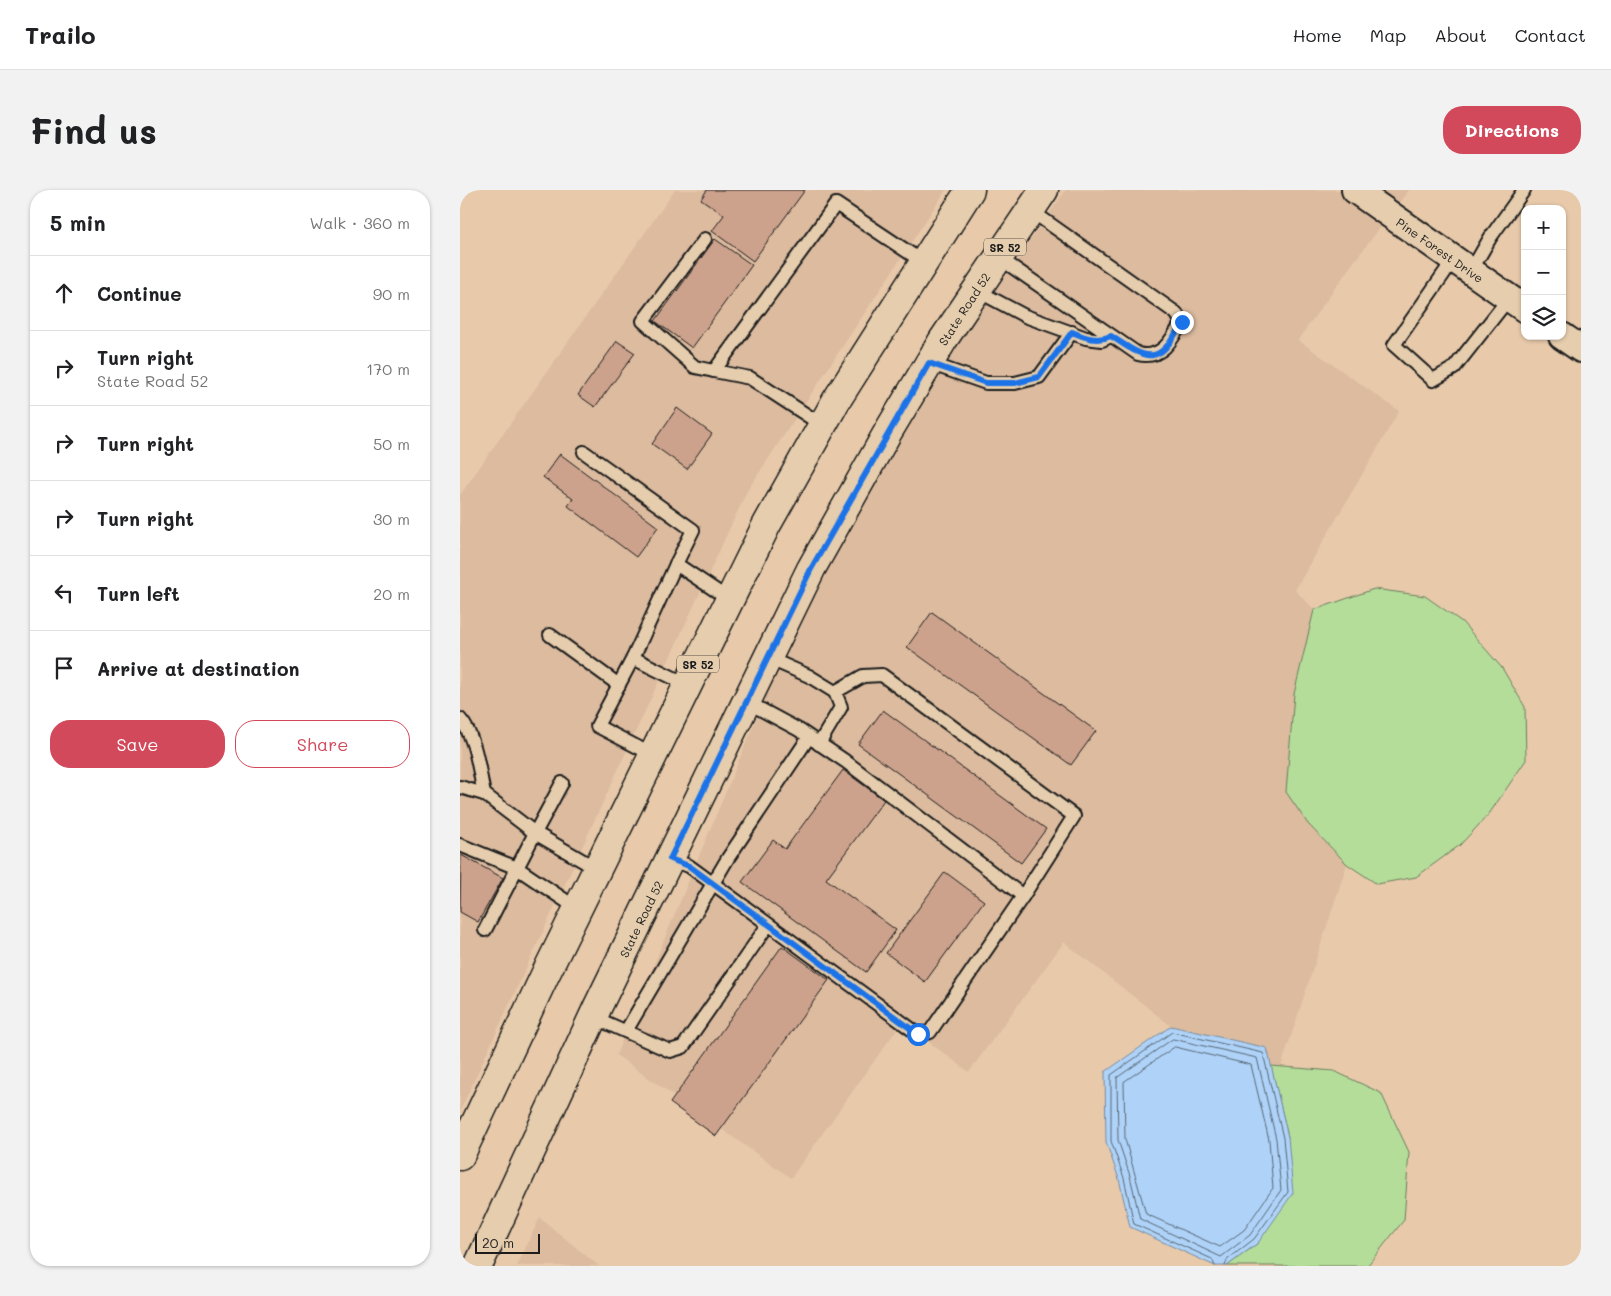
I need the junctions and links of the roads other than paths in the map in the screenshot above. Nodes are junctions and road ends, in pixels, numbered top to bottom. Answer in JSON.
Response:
{"nodes":[{"id":1,"x":970,"y":190,"type":"edge"},
{"id":2,"x":1355,"y":190,"type":"edge"},
{"id":3,"x":1524,"y":190,"type":"edge"},
{"id":4,"x":1037,"y":200,"type":"edge"},
{"id":5,"x":705,"y":239,"type":"dead end"},
{"id":6,"x":998,"y":257,"type":"junction"},
{"id":7,"x":923,"y":262,"type":"junction"},
{"id":8,"x":1462,"y":265,"type":"junction"},
{"id":9,"x":976,"y":290,"type":"junction"},
{"id":10,"x":1517,"y":304,"type":"edge"},
{"id":11,"x":1072,"y":332,"type":"junction"},
{"id":12,"x":1111,"y":336,"type":"junction"},
{"id":13,"x":1566,"y":339,"type":"edge"},
{"id":14,"x":1581,"y":349,"type":"edge"},
{"id":15,"x":929,"y":363,"type":"junction"},
{"id":16,"x":714,"y":370,"type":"junction"},
{"id":17,"x":822,"y":425,"type":"junction"},
{"id":18,"x":584,"y":452,"type":"dead end"},
{"id":19,"x":676,"y":564,"type":"junction"},
{"id":20,"x":730,"y":600,"type":"junction"},
{"id":21,"x":550,"y":635,"type":"dead end"},
{"id":22,"x":633,"y":658,"type":"junction"},
{"id":23,"x":768,"y":658,"type":"junction"},
{"id":24,"x":619,"y":685,"type":"junction"},
{"id":25,"x":688,"y":685,"type":"junction"},
{"id":26,"x":835,"y":692,"type":"junction"},
{"id":27,"x":746,"y":702,"type":"junction"},
{"id":28,"x":460,"y":719,"type":"edge"},
{"id":29,"x":814,"y":740,"type":"junction"},
{"id":30,"x":654,"y":755,"type":"junction"},
{"id":31,"x":562,"y":783,"type":"dead end"},
{"id":32,"x":460,"y":787,"type":"edge"},
{"id":33,"x":484,"y":794,"type":"junction"},
{"id":34,"x":535,"y":833,"type":"junction"},
{"id":35,"x":460,"y":845,"type":"edge"},
{"id":36,"x":670,"y":859,"type":"junction"},
{"id":37,"x":517,"y":868,"type":"junction"},
{"id":38,"x":597,"y":869,"type":"junction"},
{"id":39,"x":712,"y":884,"type":"junction"},
{"id":40,"x":1023,"y":896,"type":"junction"},
{"id":41,"x":578,"y":909,"type":"junction"},
{"id":42,"x":768,"y":925,"type":"junction"},
{"id":43,"x":485,"y":930,"type":"dead end"},
{"id":44,"x":593,"y":1017,"type":"junction"},
{"id":45,"x":626,"y":1031,"type":"junction"},
{"id":46,"x":462,"y":1146,"type":"edge"},
{"id":47,"x":478,"y":1266,"type":"edge"}],
"edges":[{"from":1,"to":7,"type":"main road","number":"SR 52"},
{"from":2,"to":8,"type":"street","name":"Pine Forest Drive"},
{"from":3,"to":8,"type":"lane"},
{"from":4,"to":6,"type":"main road","name":"State Road 52","number":"SR 52"},
{"from":4,"to":12,"type":"lane"},
{"from":5,"to":16,"type":"lane"},
{"from":6,"to":9,"type":"main road","name":"State Road 52","number":"SR 52"},
{"from":6,"to":12,"type":"lane"},
{"from":7,"to":16,"type":"lane"},
{"from":7,"to":17,"type":"main road","number":"SR 52"},
{"from":8,"to":10,"type":"street","name":"Pine Forest Drive"},
{"from":8,"to":10,"type":"lane"},
{"from":9,"to":11,"type":"lane"},
{"from":9,"to":15,"type":"main road","name":"State Road 52","number":"SR 52"},
{"from":11,"to":12,"type":"lane"},
{"from":11,"to":15,"type":"lane"},
{"from":13,"to":14,"type":"street"},
{"from":15,"to":23,"type":"main road","name":"State Road 52","number":"SR 52"},
{"from":16,"to":17,"type":"lane"},
{"from":17,"to":20,"type":"main road","number":"SR 52"},
{"from":18,"to":19,"type":"lane"},
{"from":19,"to":20,"type":"lane"},
{"from":19,"to":22,"type":"lane"},
{"from":20,"to":25,"type":"main road","number":"SR 52"},
{"from":21,"to":24,"type":"lane"},
{"from":22,"to":24,"type":"lane"},
{"from":22,"to":25,"type":"lane"},
{"from":23,"to":26,"type":"lane"},
{"from":23,"to":27,"type":"main road","name":"State Road 52","number":"SR 52"},
{"from":24,"to":30,"type":"lane"},
{"from":25,"to":30,"type":"main road","number":"SR 52"},
{"from":26,"to":29,"type":"lane"},
{"from":26,"to":40,"type":"lane"},
{"from":27,"to":29,"type":"lane"},
{"from":27,"to":36,"type":"main road","name":"State Road 52","number":"SR 52"},
{"from":28,"to":33,"type":"lane"},
{"from":29,"to":39,"type":"lane"},
{"from":29,"to":40,"type":"lane"},
{"from":30,"to":38,"type":"main road","number":"SR 52"},
{"from":31,"to":34,"type":"lane"},
{"from":32,"to":33,"type":"lane"},
{"from":33,"to":34,"type":"lane"},
{"from":34,"to":37,"type":"lane"},
{"from":34,"to":38,"type":"lane"},
{"from":35,"to":37,"type":"lane"},
{"from":36,"to":39,"type":"lane"},
{"from":36,"to":44,"type":"main road","name":"State Road 52","number":"SR 52"},
{"from":37,"to":41,"type":"lane"},
{"from":37,"to":43,"type":"lane"},
{"from":38,"to":41,"type":"main road","number":"SR 52"},
{"from":39,"to":42,"type":"lane"},
{"from":39,"to":45,"type":"lane"},
{"from":40,"to":42,"type":"lane"},
{"from":41,"to":46,"type":"main road","number":"SR 52"},
{"from":42,"to":45,"type":"lane"},
{"from":44,"to":45,"type":"lane"},
{"from":44,"to":47,"type":"main road","name":"State Road 52","number":"SR 52"}]}
